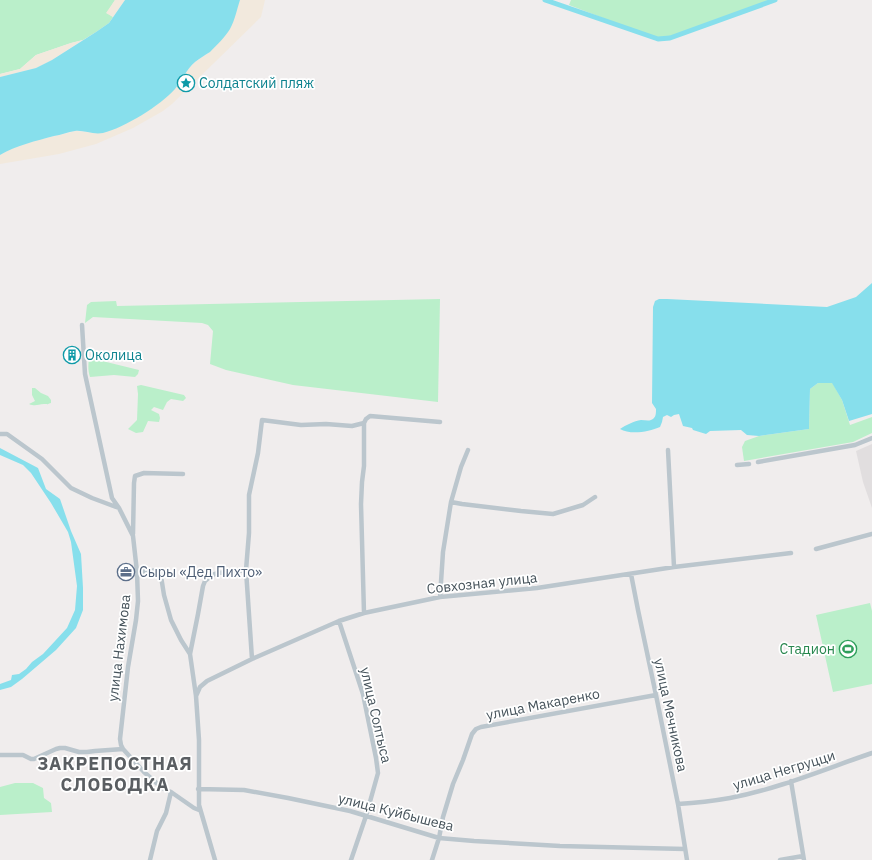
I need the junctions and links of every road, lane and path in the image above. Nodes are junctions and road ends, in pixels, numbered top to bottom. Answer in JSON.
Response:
{"nodes":[{"id":1,"x":82,"y":325,"type":"dead end"},
{"id":2,"x":440,"y":422,"type":"dead end"},
{"id":3,"x":364,"y":423,"type":"junction"},
{"id":4,"x":0,"y":434,"type":"edge"},
{"id":5,"x":872,"y":438,"type":"edge"},
{"id":6,"x":468,"y":450,"type":"dead end"},
{"id":7,"x":668,"y":450,"type":"dead end"},
{"id":8,"x":758,"y":462,"type":"dead end"},
{"id":9,"x":748,"y":464,"type":"dead end"},
{"id":10,"x":737,"y":465,"type":"dead end"},
{"id":11,"x":183,"y":474,"type":"dead end"},
{"id":12,"x":595,"y":497,"type":"dead end"},
{"id":13,"x":451,"y":502,"type":"junction"},
{"id":14,"x":119,"y":508,"type":"junction"},
{"id":15,"x":872,"y":534,"type":"edge"},
{"id":16,"x":133,"y":536,"type":"junction"},
{"id":17,"x":816,"y":549,"type":"dead end"},
{"id":18,"x":791,"y":553,"type":"dead end"},
{"id":19,"x":674,"y":567,"type":"junction"},
{"id":20,"x":246,"y":570,"type":"junction"},
{"id":21,"x":137,"y":572,"type":"junction"},
{"id":22,"x":631,"y":574,"type":"junction"},
{"id":23,"x":440,"y":597,"type":"junction"},
{"id":24,"x":364,"y":613,"type":"junction"},
{"id":25,"x":339,"y":621,"type":"junction"},
{"id":26,"x":190,"y":654,"type":"junction"},
{"id":27,"x":252,"y":659,"type":"junction"},
{"id":28,"x":656,"y":694,"type":"junction"},
{"id":29,"x":196,"y":696,"type":"junction"},
{"id":30,"x":123,"y":749,"type":"junction"},
{"id":31,"x":872,"y":753,"type":"edge"},
{"id":32,"x":0,"y":755,"type":"edge"},
{"id":33,"x":791,"y":781,"type":"junction"},
{"id":34,"x":198,"y":789,"type":"junction"},
{"id":35,"x":171,"y":792,"type":"junction"},
{"id":36,"x":678,"y":804,"type":"junction"},
{"id":37,"x":199,"y":810,"type":"junction"},
{"id":38,"x":366,"y":816,"type":"junction"},
{"id":39,"x":439,"y":838,"type":"junction"},
{"id":40,"x":685,"y":849,"type":"junction"},
{"id":41,"x":803,"y":858,"type":"edge"},
{"id":42,"x":150,"y":860,"type":"edge"},
{"id":43,"x":215,"y":860,"type":"edge"},
{"id":44,"x":351,"y":860,"type":"edge"},
{"id":45,"x":432,"y":860,"type":"edge"},
{"id":46,"x":687,"y":860,"type":"edge"},
{"id":47,"x":780,"y":860,"type":"edge"}],
"edges":[{"from":1,"to":14,"type":"street","name":"улица Нахимова"},
{"from":2,"to":3,"type":"street"},
{"from":3,"to":20,"type":"street"},
{"from":3,"to":24,"type":"street"},
{"from":4,"to":14,"type":"street"},
{"from":5,"to":8,"type":"street"},
{"from":6,"to":13,"type":"street"},
{"from":7,"to":19,"type":"street"},
{"from":9,"to":10,"type":"street"},
{"from":11,"to":16,"type":"street"},
{"from":12,"to":13,"type":"street"},
{"from":13,"to":23,"type":"street"},
{"from":14,"to":16,"type":"street","name":"улица Нахимова"},
{"from":15,"to":17,"type":"street"},
{"from":16,"to":21,"type":"street","name":"улица Нахимова"},
{"from":18,"to":19,"type":"street","name":"Совхозная улица"},
{"from":19,"to":22,"type":"street","name":"Совхозная улица"},
{"from":20,"to":26,"type":"street"},
{"from":20,"to":27,"type":"street"},
{"from":21,"to":26,"type":"street"},
{"from":21,"to":30,"type":"street","name":"улица Нахимова"},
{"from":22,"to":23,"type":"street","name":"Совхозная улица"},
{"from":22,"to":28,"type":"street","name":"улица Мечникова"},
{"from":23,"to":24,"type":"street","name":"Совхозная улица"},
{"from":24,"to":25,"type":"street","name":"Совхозная улица"},
{"from":25,"to":27,"type":"street","name":"Совхозная улица"},
{"from":25,"to":38,"type":"street","name":"улица Солтыса"},
{"from":26,"to":29,"type":"street"},
{"from":27,"to":29,"type":"street","name":"Совхозная улица"},
{"from":28,"to":36,"type":"street","name":"улица Мечникова"},
{"from":28,"to":39,"type":"street","name":"улица Макаренко"},
{"from":29,"to":34,"type":"street"},
{"from":30,"to":32,"type":"street"},
{"from":30,"to":35,"type":"street"},
{"from":31,"to":33,"type":"street","name":"улица Негруцци"},
{"from":33,"to":36,"type":"street","name":"улица Негруцци"},
{"from":33,"to":41,"type":"street"},
{"from":34,"to":37,"type":"street"},
{"from":34,"to":38,"type":"street","name":"улица Куйбышева"},
{"from":35,"to":37,"type":"street"},
{"from":35,"to":42,"type":"street"},
{"from":36,"to":40,"type":"street","name":"улица Мечникова"},
{"from":37,"to":43,"type":"street"},
{"from":38,"to":39,"type":"street","name":"улица Куйбышева"},
{"from":38,"to":44,"type":"street","name":"улица Солтыса"},
{"from":39,"to":40,"type":"street","name":"улица Куйбышева"},
{"from":39,"to":45,"type":"street","name":"улица Макаренко"},
{"from":40,"to":46,"type":"street","name":"улица Мечникова"},
{"from":41,"to":47,"type":"street"}]}
